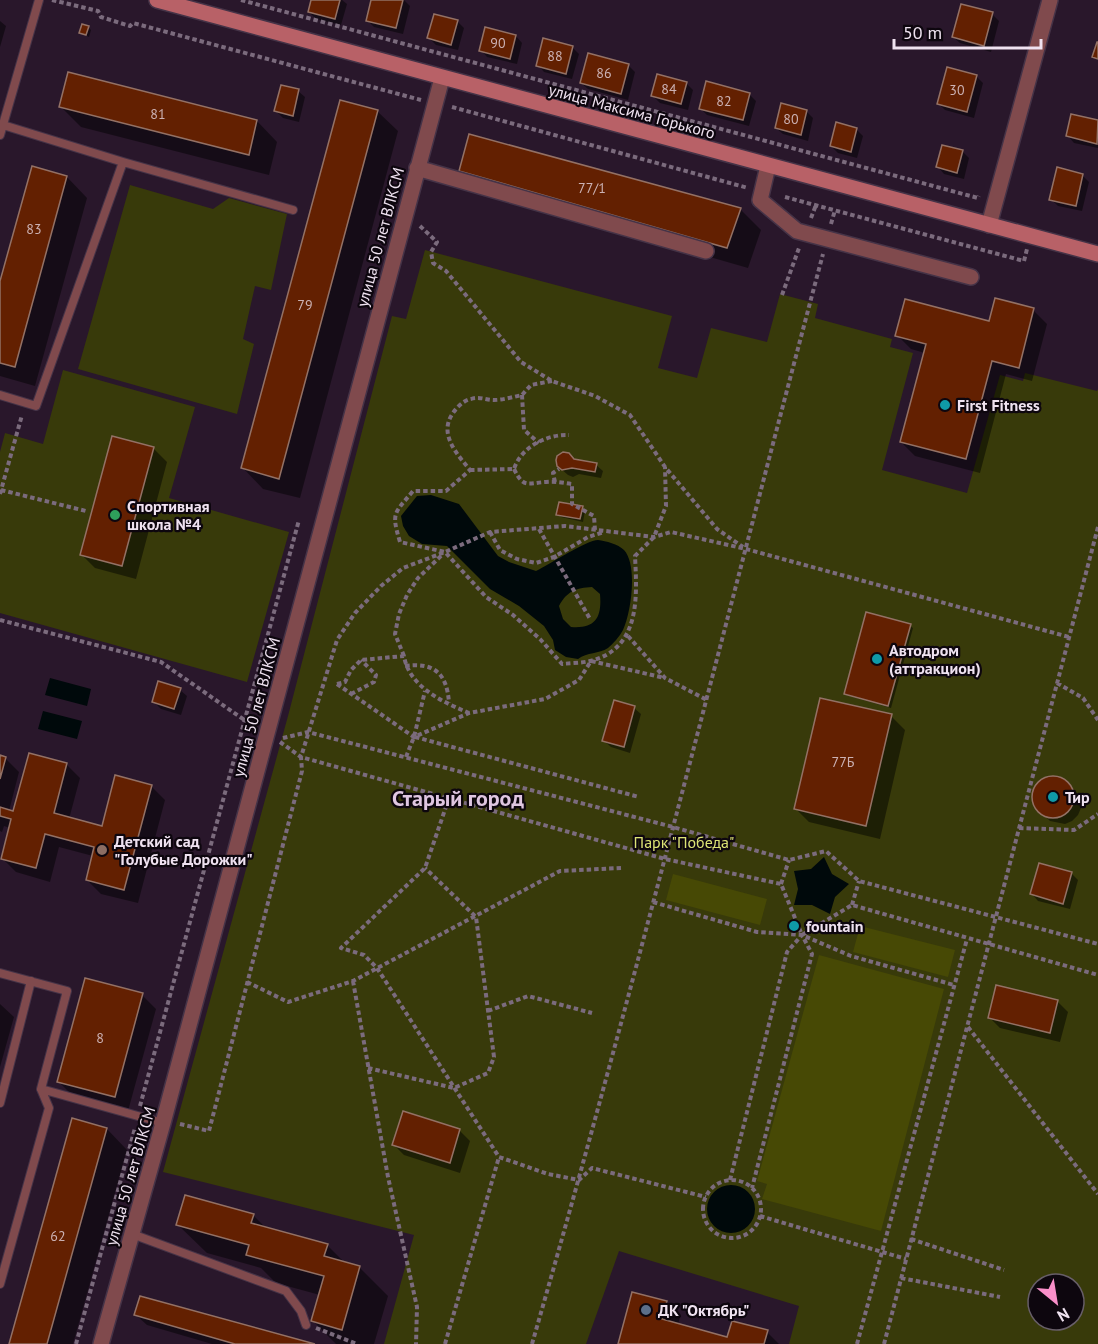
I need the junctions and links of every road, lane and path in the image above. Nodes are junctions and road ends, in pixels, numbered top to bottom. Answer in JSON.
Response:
{"nodes":[{"id":1,"x":39,"y":0,"type":"edge"},
{"id":2,"x":52,"y":0,"type":"edge"},
{"id":3,"x":87,"y":0,"type":"edge"},
{"id":4,"x":157,"y":0,"type":"edge"},
{"id":5,"x":242,"y":0,"type":"edge"},
{"id":6,"x":1050,"y":0,"type":"edge"},
{"id":7,"x":85,"y":8,"type":"junction"},
{"id":8,"x":442,"y":78,"type":"junction"},
{"id":9,"x":435,"y":103,"type":"junction"},
{"id":10,"x":3,"y":125,"type":"junction"},
{"id":11,"x":0,"y":135,"type":"edge"},
{"id":12,"x":123,"y":162,"type":"junction"},
{"id":13,"x":768,"y":166,"type":"junction"},
{"id":14,"x":417,"y":168,"type":"junction"},
{"id":15,"x":762,"y":192,"type":"junction"},
{"id":16,"x":978,"y":198,"type":"dead end"},
{"id":17,"x":293,"y":210,"type":"dead end"},
{"id":18,"x":835,"y":210,"type":"junction"},
{"id":19,"x":404,"y":217,"type":"junction"},
{"id":20,"x":989,"y":225,"type":"junction"},
{"id":21,"x":828,"y":238,"type":"junction"},
{"id":22,"x":1027,"y":249,"type":"dead end"},
{"id":23,"x":706,"y":251,"type":"dead end"},
{"id":24,"x":1098,"y":254,"type":"edge"},
{"id":25,"x":971,"y":277,"type":"dead end"},
{"id":26,"x":552,"y":381,"type":"junction"},
{"id":27,"x":0,"y":395,"type":"edge"},
{"id":28,"x":522,"y":395,"type":"junction"},
{"id":29,"x":26,"y":403,"type":"junction"},
{"id":30,"x":569,"y":435,"type":"dead end"},
{"id":31,"x":539,"y":443,"type":"junction"},
{"id":32,"x":665,"y":467,"type":"junction"},
{"id":33,"x":514,"y":469,"type":"junction"},
{"id":34,"x":559,"y":469,"type":"dead end"},
{"id":35,"x":470,"y":470,"type":"junction"},
{"id":36,"x":555,"y":482,"type":"junction"},
{"id":37,"x":1,"y":492,"type":"edge"},
{"id":38,"x":86,"y":510,"type":"dead end"},
{"id":39,"x":299,"y":520,"type":"dead end"},
{"id":40,"x":1098,"y":527,"type":"edge"},
{"id":41,"x":538,"y":528,"type":"junction"},
{"id":42,"x":595,"y":530,"type":"junction"},
{"id":43,"x":605,"y":531,"type":"junction"},
{"id":44,"x":490,"y":532,"type":"junction"},
{"id":45,"x":654,"y":537,"type":"junction"},
{"id":46,"x":746,"y":549,"type":"junction"},
{"id":47,"x":445,"y":552,"type":"junction"},
{"id":48,"x":554,"y":556,"type":"junction"},
{"id":49,"x":590,"y":619,"type":"dead end"},
{"id":50,"x":0,"y":620,"type":"edge"},
{"id":51,"x":628,"y":636,"type":"junction"},
{"id":52,"x":1069,"y":637,"type":"junction"},
{"id":53,"x":404,"y":656,"type":"junction"},
{"id":54,"x":361,"y":660,"type":"junction"},
{"id":55,"x":591,"y":661,"type":"junction"},
{"id":56,"x":405,"y":666,"type":"junction"},
{"id":57,"x":665,"y":678,"type":"junction"},
{"id":58,"x":1057,"y":683,"type":"junction"},
{"id":59,"x":425,"y":691,"type":"junction"},
{"id":60,"x":350,"y":694,"type":"junction"},
{"id":61,"x":707,"y":700,"type":"junction"},
{"id":62,"x":449,"y":704,"type":"junction"},
{"id":63,"x":469,"y":713,"type":"junction"},
{"id":64,"x":244,"y":720,"type":"junction"},
{"id":65,"x":1098,"y":720,"type":"edge"},
{"id":66,"x":308,"y":732,"type":"junction"},
{"id":67,"x":267,"y":735,"type":"junction"},
{"id":68,"x":414,"y":737,"type":"junction"},
{"id":69,"x":301,"y":757,"type":"junction"},
{"id":70,"x":406,"y":757,"type":"junction"},
{"id":71,"x":639,"y":797,"type":"dead end"},
{"id":72,"x":448,"y":798,"type":"junction"},
{"id":73,"x":1098,"y":814,"type":"edge"},
{"id":74,"x":673,"y":827,"type":"junction"},
{"id":75,"x":1019,"y":828,"type":"junction"},
{"id":76,"x":665,"y":859,"type":"junction"},
{"id":77,"x":789,"y":860,"type":"junction"},
{"id":78,"x":621,"y":867,"type":"dead end"},
{"id":79,"x":425,"y":868,"type":"junction"},
{"id":80,"x":859,"y":881,"type":"junction"},
{"id":81,"x":781,"y":884,"type":"junction"},
{"id":82,"x":653,"y":902,"type":"junction"},
{"id":83,"x":852,"y":905,"type":"junction"},
{"id":84,"x":476,"y":916,"type":"junction"},
{"id":85,"x":995,"y":918,"type":"junction"},
{"id":86,"x":802,"y":935,"type":"junction"},
{"id":87,"x":968,"y":939,"type":"junction"},
{"id":88,"x":1098,"y":944,"type":"edge"},
{"id":89,"x":988,"y":945,"type":"junction"},
{"id":90,"x":378,"y":968,"type":"junction"},
{"id":91,"x":0,"y":973,"type":"edge"},
{"id":92,"x":1098,"y":975,"type":"edge"},
{"id":93,"x":31,"y":981,"type":"junction"},
{"id":94,"x":353,"y":981,"type":"junction"},
{"id":95,"x":247,"y":982,"type":"junction"},
{"id":96,"x":954,"y":985,"type":"junction"},
{"id":97,"x":488,"y":1011,"type":"junction"},
{"id":98,"x":592,"y":1013,"type":"dead end"},
{"id":99,"x":967,"y":1026,"type":"junction"},
{"id":100,"x":368,"y":1068,"type":"junction"},
{"id":101,"x":454,"y":1088,"type":"junction"},
{"id":102,"x":41,"y":1089,"type":"junction"},
{"id":103,"x":0,"y":1103,"type":"edge"},
{"id":104,"x":138,"y":1116,"type":"junction"},
{"id":105,"x":163,"y":1123,"type":"junction"},
{"id":106,"x":499,"y":1157,"type":"junction"},
{"id":107,"x":579,"y":1180,"type":"junction"},
{"id":108,"x":730,"y":1180,"type":"junction"},
{"id":109,"x":752,"y":1188,"type":"junction"},
{"id":110,"x":1098,"y":1194,"type":"edge"},
{"id":111,"x":706,"y":1197,"type":"junction"},
{"id":112,"x":760,"y":1216,"type":"junction"},
{"id":113,"x":132,"y":1233,"type":"junction"},
{"id":114,"x":911,"y":1239,"type":"junction"},
{"id":115,"x":881,"y":1251,"type":"junction"},
{"id":116,"x":906,"y":1259,"type":"junction"},
{"id":117,"x":2,"y":1269,"type":"edge"},
{"id":118,"x":1004,"y":1270,"type":"dead end"},
{"id":119,"x":901,"y":1278,"type":"junction"},
{"id":120,"x":0,"y":1284,"type":"edge"},
{"id":121,"x":999,"y":1297,"type":"dead end"},
{"id":122,"x":306,"y":1324,"type":"joint"},
{"id":123,"x":76,"y":1344,"type":"edge"},
{"id":124,"x":102,"y":1344,"type":"edge"},
{"id":125,"x":357,"y":1344,"type":"edge"},
{"id":126,"x":416,"y":1344,"type":"edge"},
{"id":127,"x":445,"y":1344,"type":"edge"},
{"id":128,"x":532,"y":1344,"type":"edge"},
{"id":129,"x":857,"y":1344,"type":"edge"},
{"id":130,"x":884,"y":1344,"type":"edge"}],
"edges":[{"from":1,"to":10,"type":"lane"},
{"from":2,"to":7,"type":"path"},
{"from":3,"to":7,"type":"path"},
{"from":4,"to":8,"type":"street","name":"улица Максима Горького"},
{"from":5,"to":16,"type":"path"},
{"from":6,"to":20,"type":"street"},
{"from":7,"to":9,"type":"path"},
{"from":8,"to":9,"type":"street","name":"улица 50 лет ВЛКСМ"},
{"from":8,"to":13,"type":"street","name":"улица Максима Горького"},
{"from":9,"to":14,"type":"street","name":"улица 50 лет ВЛКСМ"},
{"from":9,"to":15,"type":"path"},
{"from":10,"to":11,"type":"lane"},
{"from":10,"to":12,"type":"lane"},
{"from":12,"to":17,"type":"lane"},
{"from":12,"to":29,"type":"lane"},
{"from":13,"to":15,"type":"street"},
{"from":13,"to":20,"type":"street","name":"улица Максима Горького"},
{"from":14,"to":19,"type":"street","name":"улица 50 лет ВЛКСМ"},
{"from":14,"to":23,"type":"street"},
{"from":15,"to":18,"type":"path"},
{"from":15,"to":21,"type":"street"},
{"from":18,"to":21,"type":"path"},
{"from":18,"to":22,"type":"path"},
{"from":19,"to":26,"type":"path"},
{"from":19,"to":67,"type":"street","name":"улица 50 лет ВЛКСМ"},
{"from":20,"to":24,"type":"street","name":"улица Максима Горького"},
{"from":21,"to":25,"type":"street"},
{"from":21,"to":46,"type":"path"},
{"from":26,"to":28,"type":"path"},
{"from":26,"to":32,"type":"path"},
{"from":27,"to":29,"type":"lane"},
{"from":28,"to":31,"type":"path"},
{"from":28,"to":35,"type":"path"},
{"from":29,"to":37,"type":"path"},
{"from":30,"to":31,"type":"path"},
{"from":31,"to":33,"type":"path"},
{"from":32,"to":45,"type":"path"},
{"from":32,"to":46,"type":"path"},
{"from":33,"to":35,"type":"path"},
{"from":33,"to":36,"type":"path"},
{"from":34,"to":36,"type":"path"},
{"from":35,"to":47,"type":"path"},
{"from":36,"to":42,"type":"path"},
{"from":37,"to":38,"type":"path"},
{"from":39,"to":64,"type":"path"},
{"from":40,"to":52,"type":"path"},
{"from":41,"to":42,"type":"path"},
{"from":41,"to":44,"type":"path"},
{"from":41,"to":48,"type":"path"},
{"from":42,"to":43,"type":"path"},
{"from":43,"to":45,"type":"path"},
{"from":43,"to":48,"type":"path"},
{"from":44,"to":47,"type":"path"},
{"from":44,"to":48,"type":"path"},
{"from":45,"to":46,"type":"path"},
{"from":45,"to":51,"type":"path"},
{"from":46,"to":52,"type":"path"},
{"from":46,"to":61,"type":"path"},
{"from":47,"to":53,"type":"path"},
{"from":47,"to":55,"type":"path"},
{"from":47,"to":66,"type":"path"},
{"from":48,"to":49,"type":"path"},
{"from":50,"to":64,"type":"path"},
{"from":51,"to":55,"type":"path"},
{"from":51,"to":57,"type":"path"},
{"from":52,"to":58,"type":"path"},
{"from":53,"to":54,"type":"path"},
{"from":53,"to":56,"type":"path"},
{"from":54,"to":60,"type":"path"},
{"from":54,"to":60,"type":"path"},
{"from":55,"to":57,"type":"path"},
{"from":55,"to":63,"type":"path"},
{"from":56,"to":59,"type":"path"},
{"from":56,"to":62,"type":"path"},
{"from":57,"to":61,"type":"path"},
{"from":58,"to":65,"type":"path"},
{"from":58,"to":75,"type":"path"},
{"from":59,"to":62,"type":"path"},
{"from":59,"to":68,"type":"path"},
{"from":60,"to":68,"type":"path"},
{"from":61,"to":74,"type":"path"},
{"from":62,"to":63,"type":"path"},
{"from":63,"to":68,"type":"path"},
{"from":64,"to":67,"type":"path"},
{"from":64,"to":104,"type":"path"},
{"from":66,"to":69,"type":"path"},
{"from":66,"to":69,"type":"path"},
{"from":66,"to":70,"type":"path"},
{"from":67,"to":105,"type":"street","name":"улица 50 лет ВЛКСМ"},
{"from":68,"to":70,"type":"path"},
{"from":68,"to":71,"type":"path"},
{"from":69,"to":72,"type":"path"},
{"from":69,"to":95,"type":"path"},
{"from":70,"to":74,"type":"path"},
{"from":72,"to":76,"type":"path"},
{"from":72,"to":79,"type":"path"},
{"from":73,"to":75,"type":"path"},
{"from":74,"to":76,"type":"path"},
{"from":74,"to":77,"type":"path"},
{"from":75,"to":85,"type":"path"},
{"from":76,"to":81,"type":"path"},
{"from":76,"to":82,"type":"path"},
{"from":77,"to":80,"type":"path"},
{"from":77,"to":81,"type":"path"},
{"from":78,"to":84,"type":"path"},
{"from":79,"to":84,"type":"path"},
{"from":79,"to":90,"type":"path"},
{"from":80,"to":83,"type":"path"},
{"from":80,"to":85,"type":"path"},
{"from":81,"to":86,"type":"path"},
{"from":82,"to":86,"type":"path"},
{"from":82,"to":107,"type":"path"},
{"from":83,"to":86,"type":"path"},
{"from":83,"to":87,"type":"path"},
{"from":84,"to":90,"type":"path"},
{"from":84,"to":97,"type":"path"},
{"from":85,"to":88,"type":"path"},
{"from":85,"to":89,"type":"path"},
{"from":86,"to":96,"type":"path"},
{"from":86,"to":108,"type":"path"},
{"from":86,"to":109,"type":"path"},
{"from":87,"to":89,"type":"path"},
{"from":87,"to":96,"type":"path"},
{"from":89,"to":92,"type":"path"},
{"from":89,"to":99,"type":"path"},
{"from":90,"to":94,"type":"path"},
{"from":90,"to":101,"type":"path"},
{"from":91,"to":93,"type":"lane"},
{"from":93,"to":102,"type":"lane"},
{"from":93,"to":103,"type":"lane"},
{"from":94,"to":95,"type":"path"},
{"from":94,"to":100,"type":"path"},
{"from":95,"to":105,"type":"path"},
{"from":96,"to":115,"type":"path"},
{"from":97,"to":98,"type":"path"},
{"from":97,"to":101,"type":"path"},
{"from":99,"to":110,"type":"path"},
{"from":99,"to":114,"type":"path"},
{"from":100,"to":101,"type":"path"},
{"from":100,"to":126,"type":"path"},
{"from":101,"to":106,"type":"path"},
{"from":102,"to":104,"type":"lane"},
{"from":102,"to":117,"type":"lane"},
{"from":104,"to":105,"type":"lane"},
{"from":104,"to":123,"type":"path"},
{"from":105,"to":113,"type":"street","name":"улица 50 лет ВЛКСМ"},
{"from":106,"to":107,"type":"path"},
{"from":106,"to":127,"type":"path"},
{"from":107,"to":111,"type":"path"},
{"from":107,"to":128,"type":"path"},
{"from":108,"to":109,"type":"path"},
{"from":108,"to":111,"type":"path"},
{"from":109,"to":112,"type":"path"},
{"from":111,"to":112,"type":"path"},
{"from":112,"to":115,"type":"path"},
{"from":113,"to":122,"type":"lane"},
{"from":113,"to":124,"type":"street","name":"улица 50 лет ВЛКСМ"},
{"from":114,"to":116,"type":"path"},
{"from":114,"to":118,"type":"path"},
{"from":115,"to":116,"type":"path"},
{"from":115,"to":129,"type":"path"},
{"from":116,"to":119,"type":"path"},
{"from":117,"to":120,"type":"lane"},
{"from":119,"to":121,"type":"path"},
{"from":119,"to":130,"type":"path"},
{"from":122,"to":125,"type":"path"}]}
